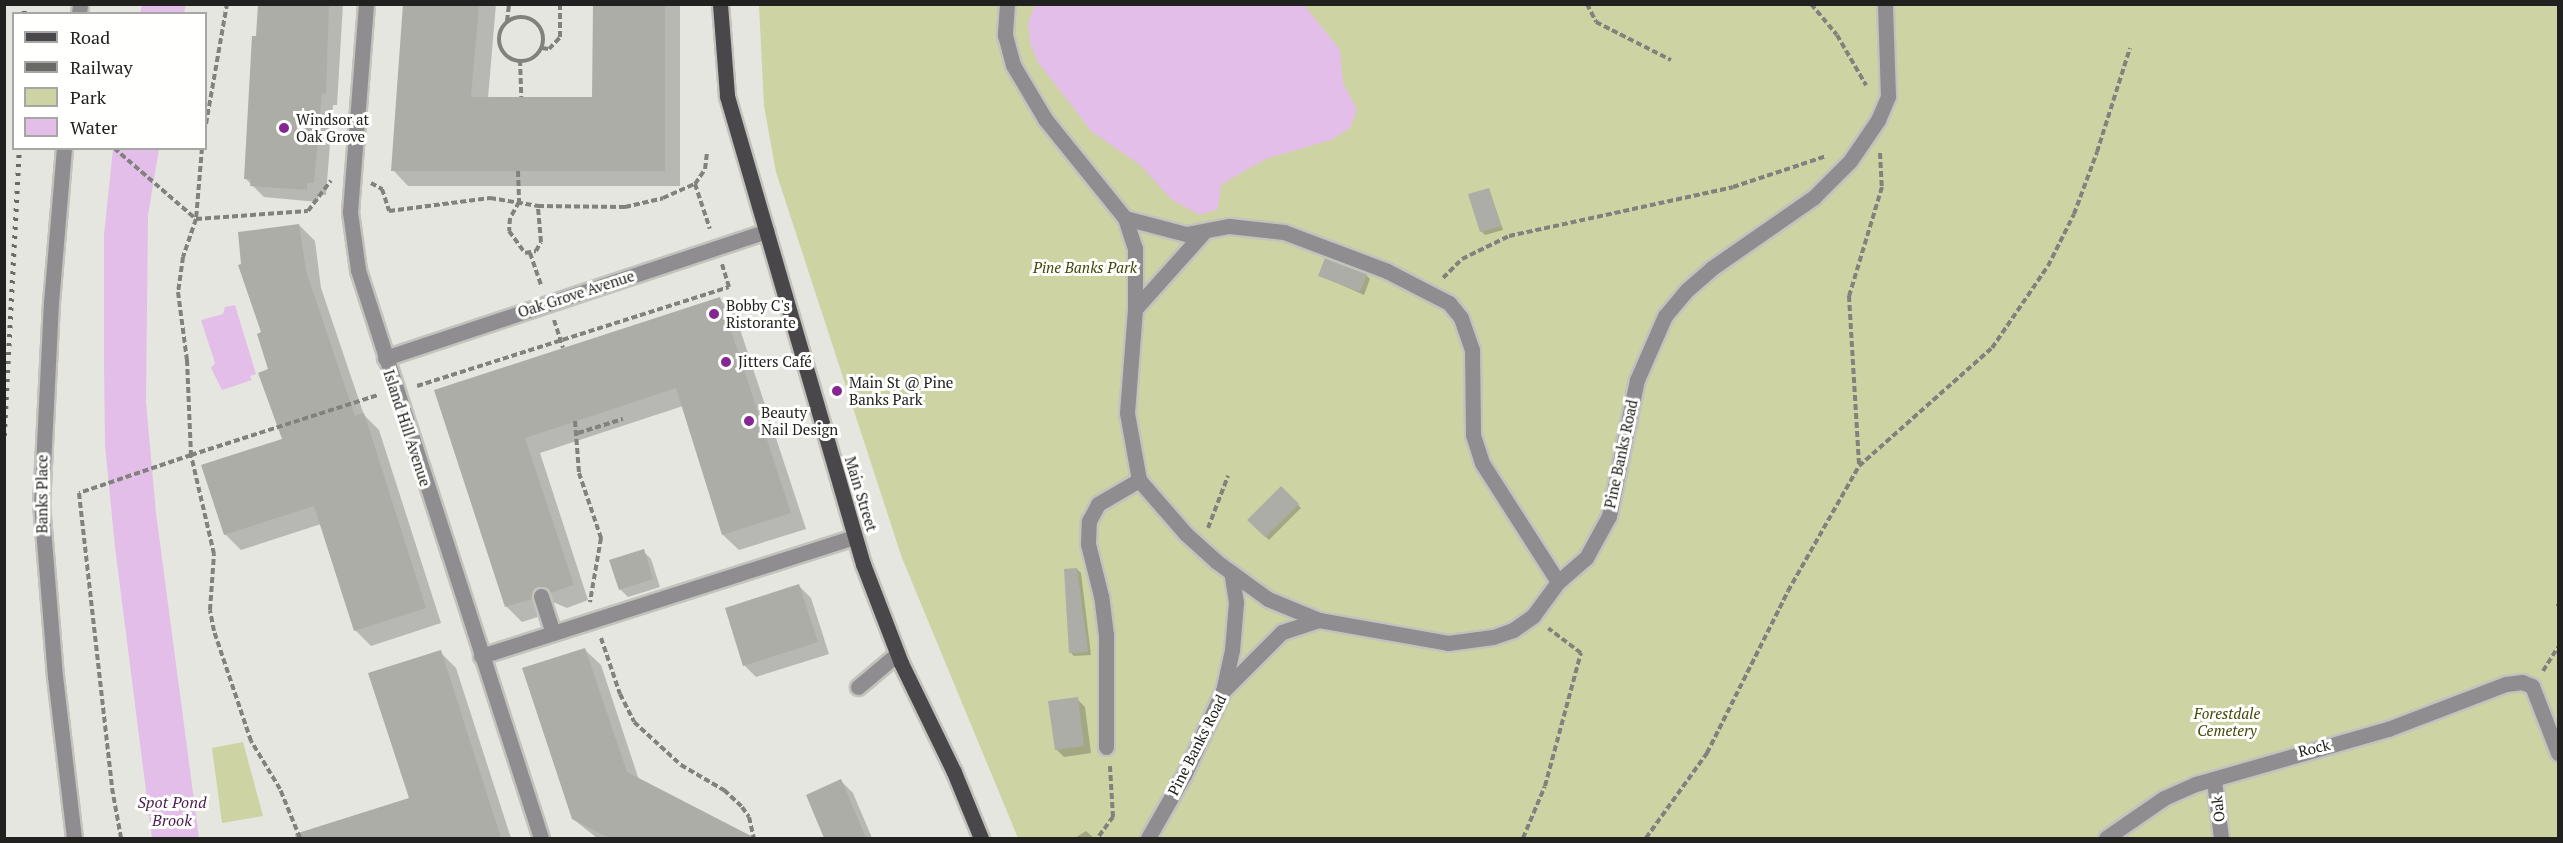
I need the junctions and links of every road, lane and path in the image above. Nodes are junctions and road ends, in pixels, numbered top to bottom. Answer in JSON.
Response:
{"nodes":[{"id":1,"x":227,"y":4,"type":"edge"},
{"id":2,"x":366,"y":4,"type":"edge"},
{"id":3,"x":509,"y":4,"type":"edge"},
{"id":4,"x":560,"y":4,"type":"edge"},
{"id":5,"x":720,"y":4,"type":"edge"},
{"id":6,"x":1007,"y":4,"type":"edge"},
{"id":7,"x":1587,"y":4,"type":"edge"},
{"id":8,"x":1811,"y":4,"type":"edge"},
{"id":9,"x":1885,"y":4,"type":"edge"},
{"id":10,"x":507,"y":22,"type":"junction"},
{"id":11,"x":542,"y":48,"type":"junction"},
{"id":12,"x":2130,"y":48,"type":"dead end"},
{"id":13,"x":520,"y":60,"type":"junction"},
{"id":14,"x":1671,"y":60,"type":"dead end"},
{"id":15,"x":521,"y":97,"type":"dead end"},
{"id":16,"x":207,"y":118,"type":"edge"},
{"id":17,"x":1878,"y":120,"type":"junction"},
{"id":18,"x":64,"y":150,"type":"edge"},
{"id":19,"x":116,"y":150,"type":"edge"},
{"id":20,"x":202,"y":150,"type":"edge"},
{"id":21,"x":707,"y":152,"type":"dead end"},
{"id":22,"x":1834,"y":153,"type":"dead end"},
{"id":23,"x":518,"y":171,"type":"dead end"},
{"id":24,"x":352,"y":181,"type":"junction"},
{"id":25,"x":695,"y":184,"type":"junction"},
{"id":26,"x":519,"y":202,"type":"junction"},
{"id":27,"x":538,"y":206,"type":"junction"},
{"id":28,"x":1125,"y":218,"type":"junction"},
{"id":29,"x":196,"y":219,"type":"junction"},
{"id":30,"x":766,"y":231,"type":"junction"},
{"id":31,"x":1203,"y":233,"type":"junction"},
{"id":32,"x":717,"y":248,"type":"junction"},
{"id":33,"x":1430,"y":291,"type":"junction"},
{"id":34,"x":1134,"y":309,"type":"junction"},
{"id":35,"x":385,"y":358,"type":"junction"},
{"id":36,"x":395,"y":390,"type":"junction"},
{"id":37,"x":624,"y":419,"type":"dead end"},
{"id":38,"x":575,"y":421,"type":"dead end"},
{"id":39,"x":578,"y":433,"type":"junction"},
{"id":40,"x":191,"y":455,"type":"junction"},
{"id":41,"x":1859,"y":466,"type":"junction"},
{"id":42,"x":1228,"y":476,"type":"dead end"},
{"id":43,"x":1139,"y":480,"type":"junction"},
{"id":44,"x":855,"y":537,"type":"junction"},
{"id":45,"x":1201,"y":549,"type":"junction"},
{"id":46,"x":1231,"y":572,"type":"junction"},
{"id":47,"x":1558,"y":582,"type":"junction"},
{"id":48,"x":541,"y":596,"type":"dead end"},
{"id":49,"x":1533,"y":615,"type":"junction"},
{"id":50,"x":594,"y":620,"type":"junction"},
{"id":51,"x":1319,"y":620,"type":"junction"},
{"id":52,"x":554,"y":633,"type":"junction"},
{"id":53,"x":2559,"y":647,"type":"edge"},
{"id":54,"x":897,"y":654,"type":"junction"},
{"id":55,"x":481,"y":656,"type":"junction"},
{"id":56,"x":2532,"y":686,"type":"junction"},
{"id":57,"x":858,"y":687,"type":"dead end"},
{"id":58,"x":1223,"y":691,"type":"junction"},
{"id":59,"x":1106,"y":747,"type":"joint"},
{"id":60,"x":2559,"y":753,"type":"edge"},
{"id":61,"x":2214,"y":780,"type":"junction"},
{"id":62,"x":1099,"y":836,"type":"dead end"},
{"id":63,"x":74,"y":838,"type":"edge"},
{"id":64,"x":121,"y":838,"type":"edge"},
{"id":65,"x":300,"y":838,"type":"edge"},
{"id":66,"x":541,"y":838,"type":"edge"},
{"id":67,"x":754,"y":838,"type":"edge"},
{"id":68,"x":981,"y":838,"type":"edge"},
{"id":69,"x":1148,"y":838,"type":"edge"},
{"id":70,"x":1523,"y":838,"type":"edge"},
{"id":71,"x":1646,"y":838,"type":"edge"},
{"id":72,"x":2106,"y":838,"type":"edge"},
{"id":73,"x":2221,"y":838,"type":"edge"}],
"edges":[{"from":1,"to":16,"type":"path"},
{"from":2,"to":24,"type":"street","name":"Island Hill Avenue"},
{"from":3,"to":10,"type":"path"},
{"from":4,"to":11,"type":"path"},
{"from":5,"to":30,"type":"main road","name":"Main Street"},
{"from":6,"to":28,"type":"street"},
{"from":7,"to":14,"type":"path"},
{"from":8,"to":17,"type":"path"},
{"from":9,"to":17,"type":"street","name":"Pine Banks Road"},
{"from":10,"to":11,"type":"path"},
{"from":10,"to":13,"type":"path"},
{"from":11,"to":13,"type":"path"},
{"from":12,"to":41,"type":"path"},
{"from":13,"to":15,"type":"path"},
{"from":17,"to":41,"type":"path"},
{"from":17,"to":47,"type":"street","name":"Pine Banks Road"},
{"from":18,"to":63,"type":"street","name":"Banks Place"},
{"from":19,"to":29,"type":"path"},
{"from":20,"to":29,"type":"path"},
{"from":21,"to":25,"type":"path"},
{"from":22,"to":33,"type":"path"},
{"from":23,"to":26,"type":"path"},
{"from":24,"to":26,"type":"path"},
{"from":24,"to":29,"type":"path"},
{"from":24,"to":35,"type":"street","name":"Island Hill Avenue"},
{"from":25,"to":27,"type":"path"},
{"from":25,"to":32,"type":"path"},
{"from":26,"to":27,"type":"path"},
{"from":26,"to":27,"type":"path"},
{"from":28,"to":31,"type":"street"},
{"from":28,"to":34,"type":"street"},
{"from":29,"to":40,"type":"path"},
{"from":30,"to":32,"type":"street","name":"Oak Grove Avenue"},
{"from":30,"to":44,"type":"main road","name":"Main Street"},
{"from":31,"to":33,"type":"street"},
{"from":31,"to":34,"type":"street"},
{"from":32,"to":35,"type":"street","name":"Oak Grove Avenue"},
{"from":32,"to":36,"type":"path"},
{"from":33,"to":47,"type":"street"},
{"from":34,"to":43,"type":"street"},
{"from":35,"to":36,"type":"street","name":"Island Hill Avenue"},
{"from":36,"to":40,"type":"path"},
{"from":36,"to":55,"type":"street","name":"Island Hill Avenue"},
{"from":37,"to":39,"type":"path"},
{"from":38,"to":39,"type":"path"},
{"from":39,"to":50,"type":"path"},
{"from":40,"to":64,"type":"path"},
{"from":40,"to":65,"type":"path"},
{"from":41,"to":71,"type":"path"},
{"from":42,"to":45,"type":"path"},
{"from":43,"to":45,"type":"street"},
{"from":43,"to":59,"type":"street"},
{"from":44,"to":50,"type":"street"},
{"from":44,"to":54,"type":"main road","name":"Main Street"},
{"from":45,"to":46,"type":"street"},
{"from":46,"to":51,"type":"street"},
{"from":46,"to":58,"type":"street"},
{"from":47,"to":49,"type":"street","name":"Pine Banks Road"},
{"from":48,"to":52,"type":"street"},
{"from":49,"to":51,"type":"street","name":"Pine Banks Road"},
{"from":49,"to":70,"type":"path"},
{"from":50,"to":52,"type":"street"},
{"from":50,"to":67,"type":"path"},
{"from":51,"to":58,"type":"street","name":"Pine Banks Road"},
{"from":52,"to":55,"type":"street"},
{"from":53,"to":56,"type":"path"},
{"from":54,"to":57,"type":"street"},
{"from":54,"to":68,"type":"main road","name":"Main Street"},
{"from":55,"to":66,"type":"street","name":"Island Hill Avenue"},
{"from":56,"to":60,"type":"street"},
{"from":56,"to":61,"type":"street","name":"Rock"},
{"from":58,"to":69,"type":"street","name":"Pine Banks Road"},
{"from":59,"to":62,"type":"path"},
{"from":61,"to":72,"type":"street","name":"Rock"},
{"from":61,"to":73,"type":"street","name":"Oak"}]}
